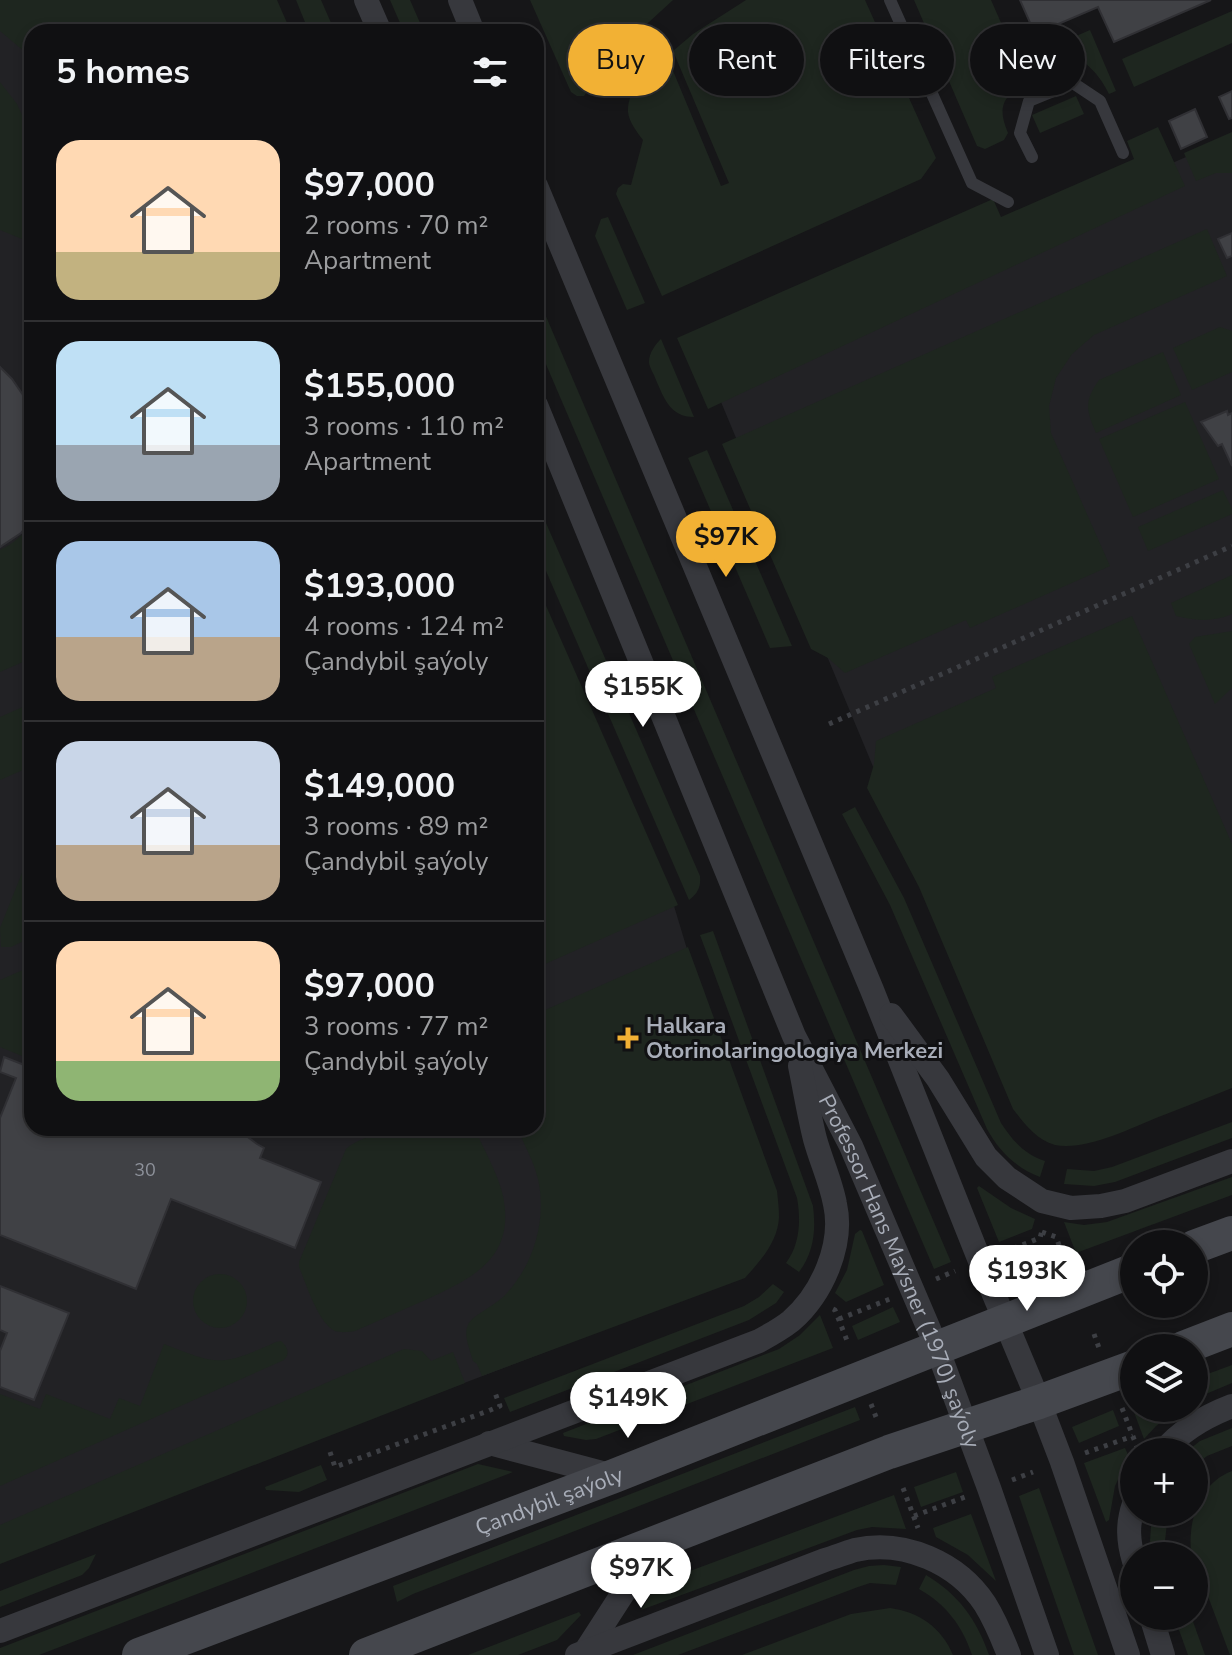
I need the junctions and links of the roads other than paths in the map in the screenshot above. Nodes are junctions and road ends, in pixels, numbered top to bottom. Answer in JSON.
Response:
{"nodes":[{"id":1,"x":366,"y":0,"type":"edge"},
{"id":2,"x":460,"y":0,"type":"edge"},
{"id":3,"x":890,"y":0,"type":"edge"},
{"id":4,"x":376,"y":24,"type":"edge"},
{"id":5,"x":470,"y":24,"type":"edge"},
{"id":6,"x":1123,"y":153,"type":"dead end"},
{"id":7,"x":1032,"y":157,"type":"dead end"},
{"id":8,"x":1008,"y":202,"type":"dead end"},
{"id":9,"x":544,"y":205,"type":"edge"},
{"id":10,"x":544,"y":425,"type":"edge"},
{"id":11,"x":872,"y":990,"type":"junction"},
{"id":12,"x":794,"y":1036,"type":"junction"},
{"id":13,"x":1232,"y":1161,"type":"edge"},
{"id":14,"x":1232,"y":1233,"type":"edge"},
{"id":15,"x":1208,"y":1242,"type":"edge"},
{"id":16,"x":1120,"y":1276,"type":"edge"},
{"id":17,"x":1005,"y":1321,"type":"junction"},
{"id":18,"x":1232,"y":1329,"type":"edge"},
{"id":19,"x":1208,"y":1338,"type":"edge"},
{"id":20,"x":937,"y":1348,"type":"junction"},
{"id":21,"x":1120,"y":1372,"type":"edge"},
{"id":22,"x":1039,"y":1402,"type":"junction"},
{"id":23,"x":1232,"y":1406,"type":"edge"},
{"id":24,"x":967,"y":1426,"type":"junction"},
{"id":25,"x":1177,"y":1438,"type":"edge"},
{"id":26,"x":489,"y":1443,"type":"junction"},
{"id":27,"x":614,"y":1476,"type":"junction"},
{"id":28,"x":656,"y":1542,"type":"junction"},
{"id":29,"x":1155,"y":1630,"type":"edge"},
{"id":30,"x":0,"y":1631,"type":"edge"},
{"id":31,"x":581,"y":1654,"type":"edge"},
{"id":32,"x":139,"y":1655,"type":"edge"},
{"id":33,"x":366,"y":1655,"type":"edge"},
{"id":34,"x":1009,"y":1655,"type":"edge"},
{"id":35,"x":1047,"y":1655,"type":"edge"},
{"id":36,"x":1128,"y":1655,"type":"edge"},
{"id":37,"x":1163,"y":1655,"type":"edge"}],
"edges":[{"from":1,"to":4,"type":"street"},
{"from":2,"to":5,"type":"street"},
{"from":3,"to":8,"type":"lane"},
{"from":6,"to":7,"type":"lane"},
{"from":9,"to":11,"type":"street"},
{"from":10,"to":12,"type":"street","name":"Professor Hans Maýsner (1970) şaýoly"},
{"from":11,"to":13,"type":"street"},
{"from":11,"to":17,"type":"street"},
{"from":12,"to":20,"type":"street","name":"Professor Hans Maýsner (1970) şaýoly"},
{"from":12,"to":26,"type":"street"},
{"from":14,"to":15,"type":"main road"},
{"from":16,"to":17,"type":"main road","name":"Çandybil şaýoly"},
{"from":17,"to":20,"type":"main road","name":"Çandybil şaýoly"},
{"from":17,"to":22,"type":"street"},
{"from":18,"to":19,"type":"main road"},
{"from":20,"to":24,"type":"street","name":"Professor Hans Maýsner (1970) şaýoly"},
{"from":20,"to":27,"type":"main road","name":"Çandybil şaýoly"},
{"from":21,"to":22,"type":"main road"},
{"from":22,"to":24,"type":"main road"},
{"from":22,"to":36,"type":"street"},
{"from":23,"to":25,"type":"street"},
{"from":24,"to":28,"type":"main road"},
{"from":24,"to":35,"type":"street","name":"Professor Hans Maýsner (1970) şaýoly"},
{"from":26,"to":27,"type":"street"},
{"from":26,"to":30,"type":"street"},
{"from":27,"to":32,"type":"main road","name":"Çandybil şaýoly"},
{"from":28,"to":31,"type":"street"},
{"from":28,"to":33,"type":"main road"},
{"from":29,"to":37,"type":"street"},
{"from":31,"to":34,"type":"street"}]}
